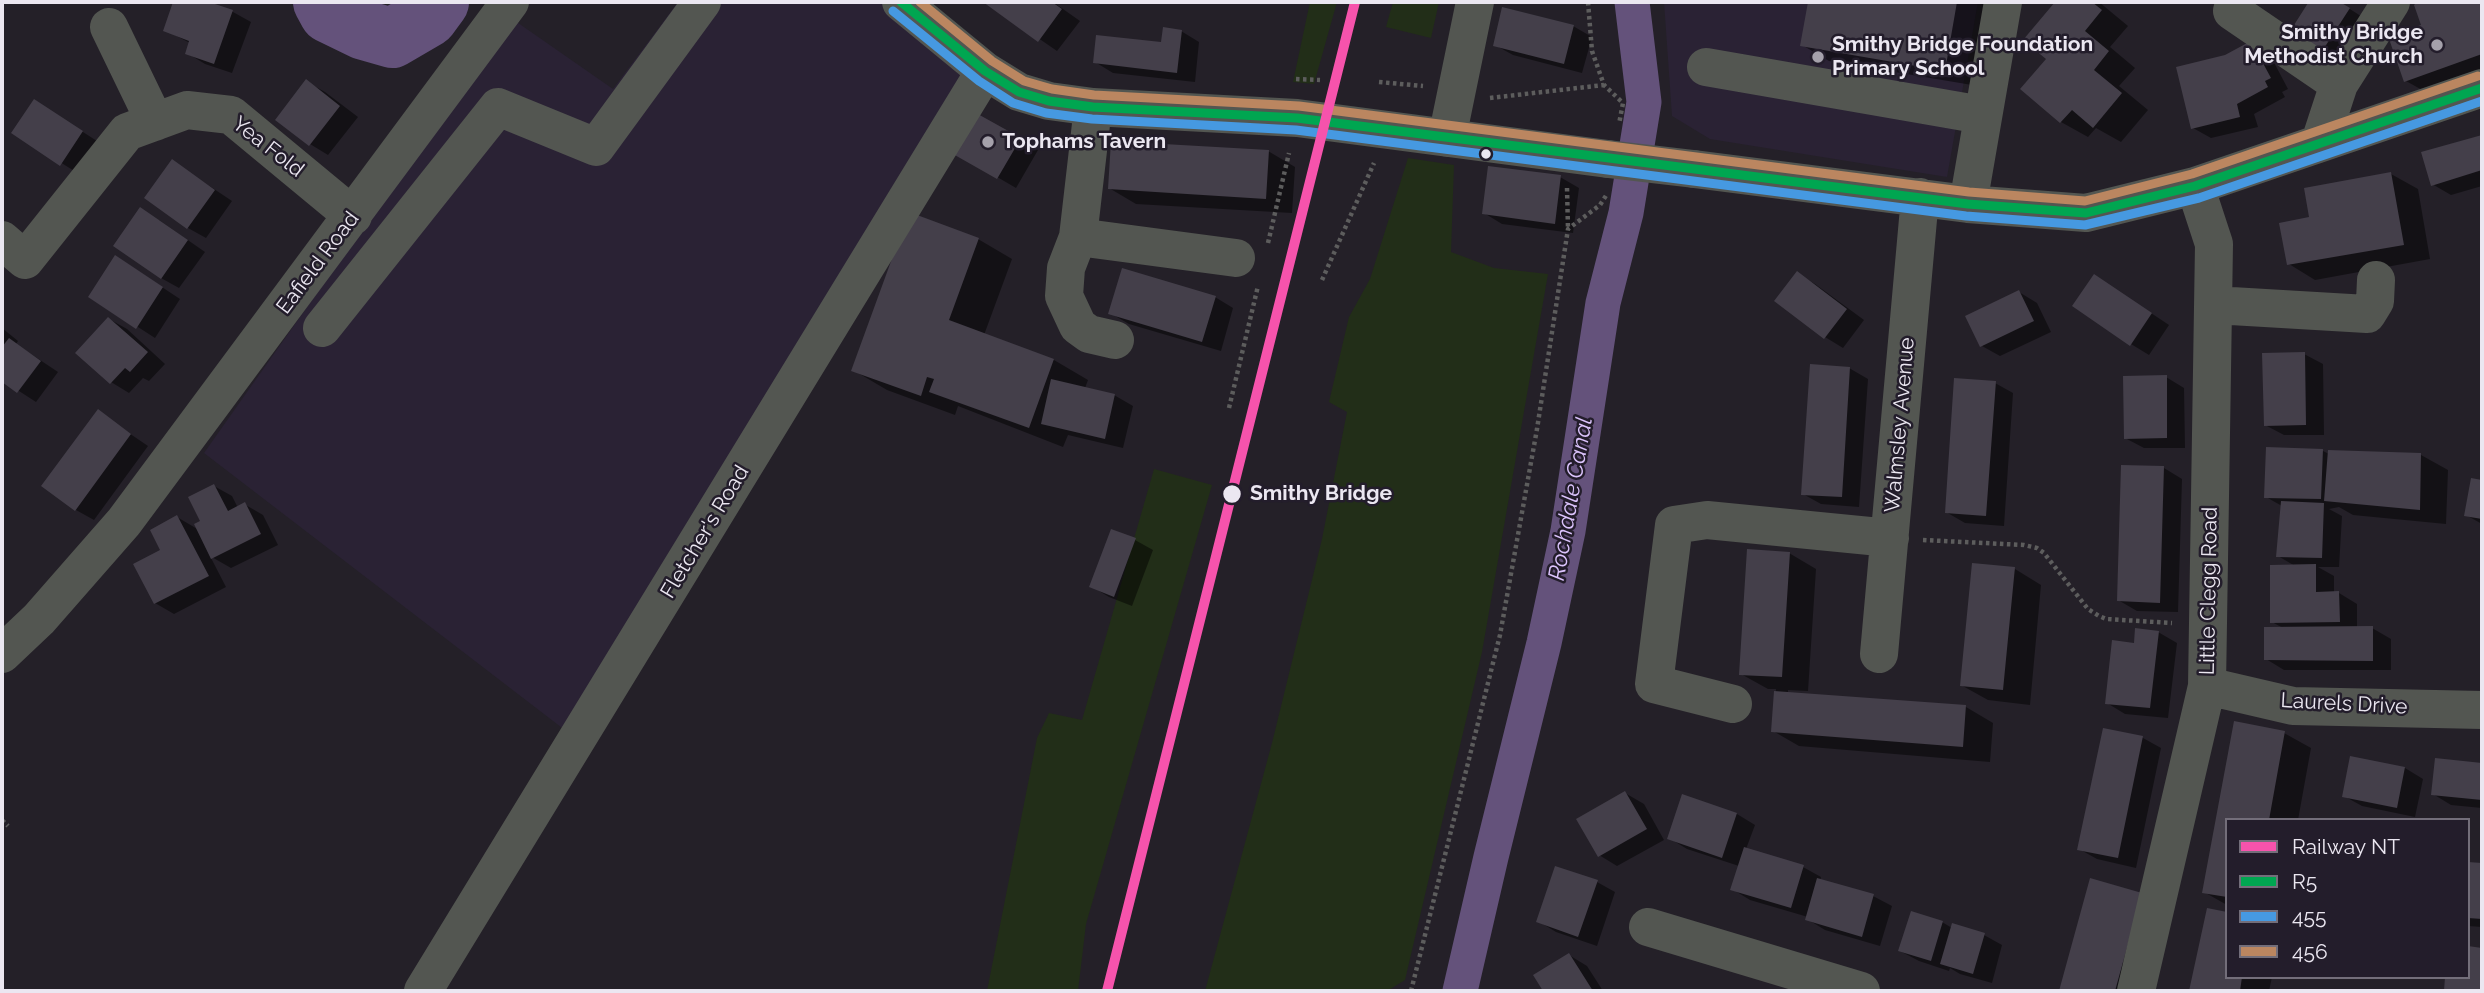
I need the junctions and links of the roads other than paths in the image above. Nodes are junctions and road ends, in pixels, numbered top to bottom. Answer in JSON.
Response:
{"nodes":[{"id":1,"x":509,"y":2,"type":"edge"},
{"id":2,"x":702,"y":2,"type":"edge"},
{"id":3,"x":901,"y":2,"type":"edge"},
{"id":4,"x":1475,"y":2,"type":"edge"},
{"id":5,"x":2003,"y":2,"type":"edge"},
{"id":6,"x":2391,"y":2,"type":"edge"},
{"id":7,"x":2232,"y":11,"type":"dead end"},
{"id":8,"x":109,"y":27,"type":"dead end"},
{"id":9,"x":1706,"y":67,"type":"dead end"},
{"id":10,"x":985,"y":71,"type":"junction"},
{"id":11,"x":2339,"y":83,"type":"junction"},
{"id":12,"x":2482,"y":88,"type":"edge"},
{"id":13,"x":1093,"y":107,"type":"junction"},
{"id":14,"x":1982,"y":115,"type":"junction"},
{"id":15,"x":156,"y":122,"type":"junction"},
{"id":16,"x":1447,"y":138,"type":"junction"},
{"id":17,"x":2320,"y":142,"type":"junction"},
{"id":18,"x":2196,"y":186,"type":"junction"},
{"id":19,"x":1920,"y":197,"type":"junction"},
{"id":20,"x":1968,"y":204,"type":"junction"},
{"id":21,"x":353,"y":216,"type":"junction"},
{"id":22,"x":1078,"y":237,"type":"junction"},
{"id":23,"x":14,"y":250,"type":"edge"},
{"id":24,"x":1236,"y":258,"type":"dead end"},
{"id":25,"x":2376,"y":280,"type":"dead end"},
{"id":26,"x":2214,"y":306,"type":"junction"},
{"id":27,"x":322,"y":328,"type":"dead end"},
{"id":28,"x":1115,"y":340,"type":"dead end"},
{"id":29,"x":1890,"y":538,"type":"junction"},
{"id":30,"x":2,"y":654,"type":"edge"},
{"id":31,"x":1880,"y":654,"type":"dead end"},
{"id":32,"x":2207,"y":685,"type":"junction"},
{"id":33,"x":1733,"y":704,"type":"dead end"},
{"id":34,"x":2482,"y":710,"type":"edge"},
{"id":35,"x":1648,"y":927,"type":"dead end"},
{"id":36,"x":1836,"y":988,"type":"edge"},
{"id":37,"x":423,"y":991,"type":"edge"},
{"id":38,"x":2136,"y":991,"type":"edge"}],
"edges":[{"from":1,"to":21,"type":"street","name":"Eafield Road"},
{"from":2,"to":27,"type":"street"},
{"from":3,"to":10,"type":"street"},
{"from":4,"to":16,"type":"street"},
{"from":5,"to":14,"type":"street"},
{"from":6,"to":11,"type":"street"},
{"from":7,"to":11,"type":"street"},
{"from":8,"to":15,"type":"street"},
{"from":9,"to":14,"type":"street"},
{"from":10,"to":13,"type":"street"},
{"from":10,"to":37,"type":"street","name":"Fletcher's Road"},
{"from":11,"to":17,"type":"street"},
{"from":12,"to":17,"type":"street"},
{"from":13,"to":16,"type":"street"},
{"from":13,"to":22,"type":"street"},
{"from":14,"to":20,"type":"street"},
{"from":15,"to":21,"type":"street","name":"Yea Fold"},
{"from":15,"to":23,"type":"street","name":"Yea Fold"},
{"from":16,"to":19,"type":"street","bridge":true},
{"from":17,"to":18,"type":"street"},
{"from":18,"to":20,"type":"street"},
{"from":18,"to":26,"type":"street","name":"Little Clegg Road"},
{"from":19,"to":20,"type":"street"},
{"from":19,"to":29,"type":"street","name":"Walmsley Avenue"},
{"from":21,"to":30,"type":"street","name":"Eafield Road"},
{"from":22,"to":24,"type":"street"},
{"from":22,"to":28,"type":"street"},
{"from":25,"to":26,"type":"street"},
{"from":26,"to":32,"type":"street","name":"Little Clegg Road"},
{"from":29,"to":31,"type":"street","name":"Walmsley Avenue"},
{"from":29,"to":33,"type":"street"},
{"from":32,"to":34,"type":"street","name":"Laurels Drive"},
{"from":32,"to":38,"type":"street","name":"Little Clegg Road"},
{"from":35,"to":36,"type":"street"}]}
